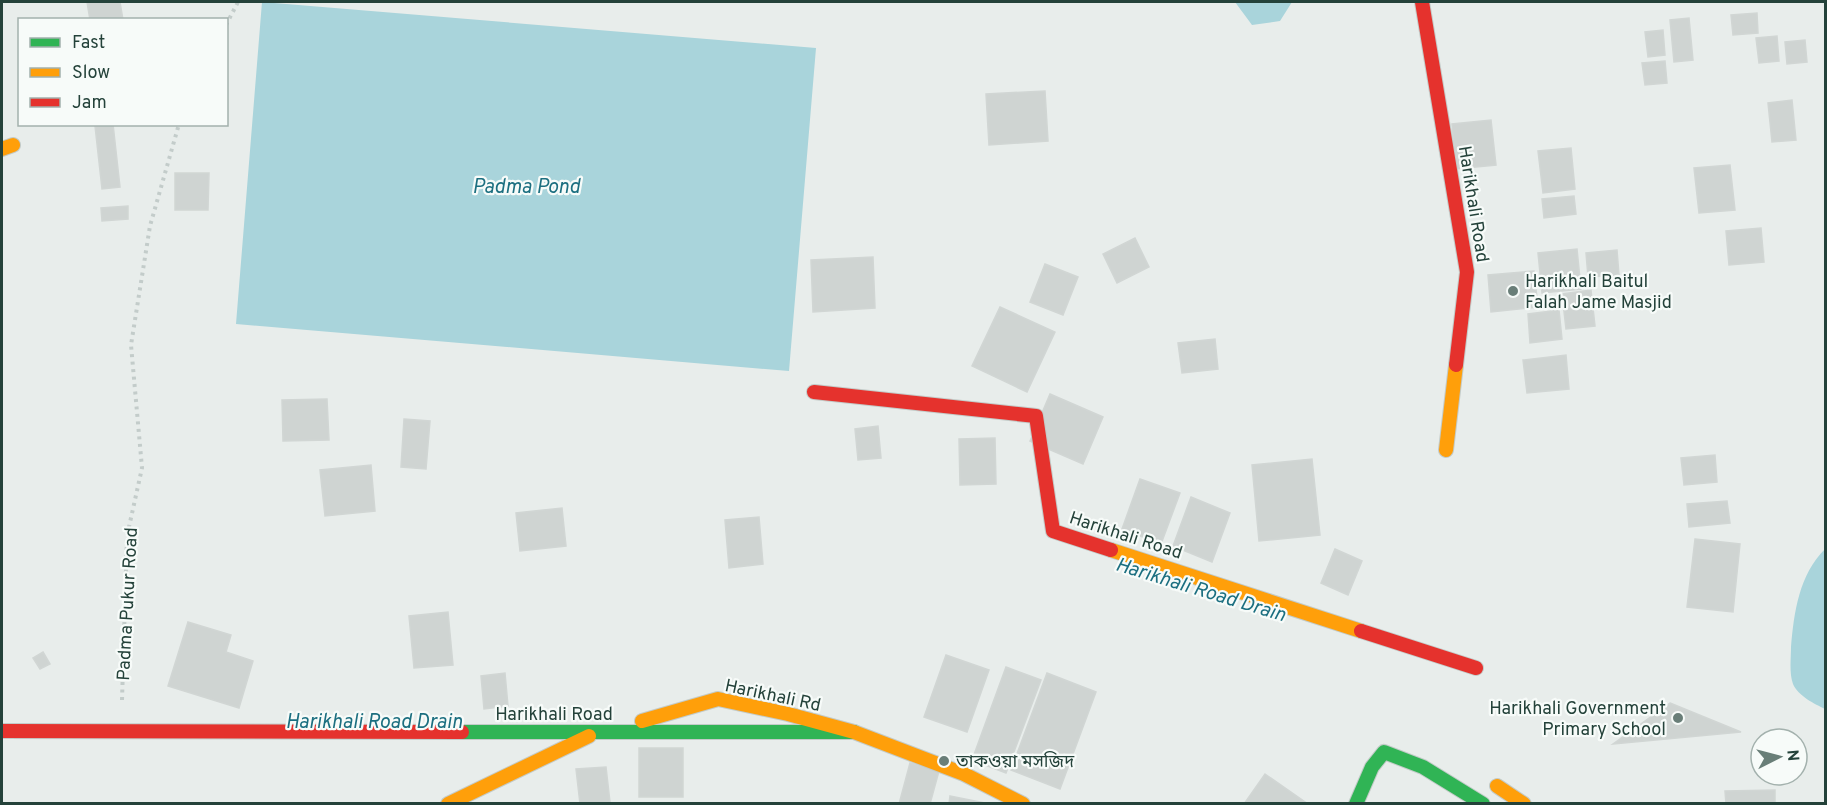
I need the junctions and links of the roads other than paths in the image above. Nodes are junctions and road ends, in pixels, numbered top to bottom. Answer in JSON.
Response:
{"nodes":[{"id":1,"x":1422,"y":2,"type":"edge"},
{"id":2,"x":814,"y":392,"type":"dead end"},
{"id":3,"x":1446,"y":450,"type":"dead end"},
{"id":4,"x":1476,"y":668,"type":"dead end"},
{"id":5,"x":2,"y":731,"type":"edge"},
{"id":6,"x":854,"y":732,"type":"junction"},
{"id":7,"x":1497,"y":786,"type":"dead end"},
{"id":8,"x":448,"y":804,"type":"edge"},
{"id":9,"x":1023,"y":804,"type":"edge"},
{"id":10,"x":1356,"y":804,"type":"edge"},
{"id":11,"x":1483,"y":804,"type":"edge"},
{"id":12,"x":1524,"y":804,"type":"edge"}],
"edges":[{"from":1,"to":3,"type":"street","name":"Harikhali Road"},
{"from":2,"to":4,"type":"street","name":"Harikhali Road"},
{"from":5,"to":6,"type":"street","name":"Harikhali Road"},
{"from":6,"to":8,"type":"street","name":"Harikhali Rd"},
{"from":6,"to":9,"type":"street","name":"Harikhali Rd"},
{"from":7,"to":12,"type":"street"},
{"from":10,"to":11,"type":"street"}]}
